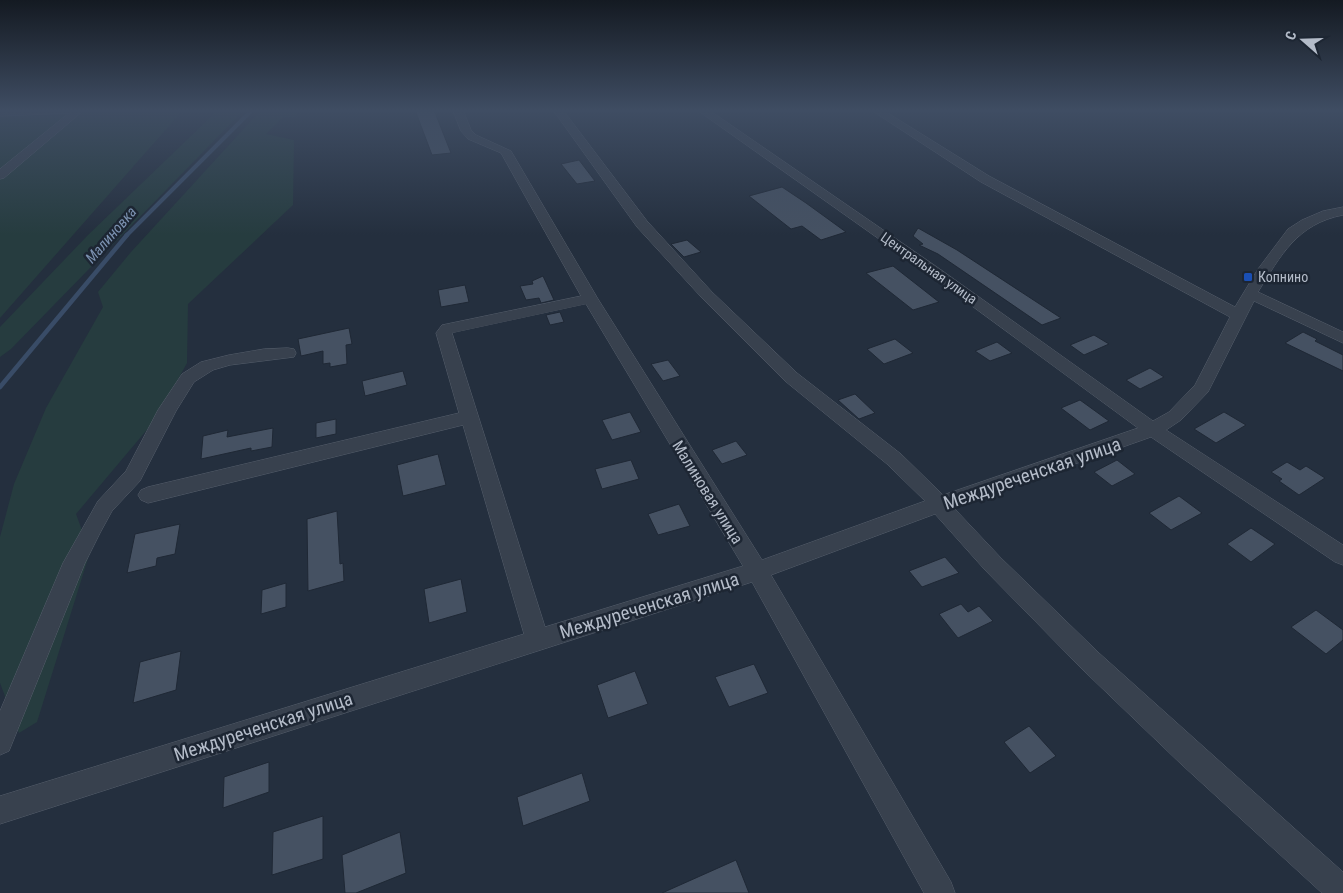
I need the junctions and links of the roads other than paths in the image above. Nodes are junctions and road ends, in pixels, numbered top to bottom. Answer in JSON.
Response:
{"nodes":[{"id":1,"x":28,"y":152,"type":"edge"},
{"id":2,"x":505,"y":152,"type":"edge"},
{"id":3,"x":589,"y":152,"type":"edge"},
{"id":4,"x":762,"y":152,"type":"edge"},
{"id":5,"x":942,"y":152,"type":"edge"},
{"id":6,"x":0,"y":175,"type":"edge"},
{"id":7,"x":1343,"y":211,"type":"edge"},
{"id":8,"x":1250,"y":294,"type":"junction"},
{"id":9,"x":590,"y":299,"type":"junction"},
{"id":10,"x":1238,"y":315,"type":"junction"},
{"id":11,"x":1343,"y":338,"type":"edge"},
{"id":12,"x":288,"y":353,"type":"dead end"},
{"id":13,"x":469,"y":417,"type":"junction"},
{"id":14,"x":1153,"y":430,"type":"junction"},
{"id":15,"x":148,"y":495,"type":"dead end"},
{"id":16,"x":940,"y":504,"type":"junction"},
{"id":17,"x":1343,"y":556,"type":"edge"},
{"id":18,"x":757,"y":571,"type":"junction"},
{"id":19,"x":537,"y":639,"type":"junction"},
{"id":20,"x":0,"y":742,"type":"edge"},
{"id":21,"x":0,"y":810,"type":"edge"},
{"id":22,"x":1343,"y":892,"type":"edge"},
{"id":23,"x":940,"y":893,"type":"edge"}],
"edges":[{"from":1,"to":6,"type":"street"},
{"from":2,"to":9,"type":"street","name":"Малиновая улица"},
{"from":3,"to":16,"type":"street"},
{"from":4,"to":14,"type":"street","name":"Центральная улица"},
{"from":5,"to":10,"type":"street"},
{"from":7,"to":8,"type":"street","name":"Междуреченская улица"},
{"from":8,"to":10,"type":"street","name":"Междуреченская улица"},
{"from":8,"to":11,"type":"street"},
{"from":9,"to":13,"type":"street"},
{"from":9,"to":18,"type":"street","name":"Малиновая улица"},
{"from":10,"to":14,"type":"street","name":"Междуреченская улица"},
{"from":12,"to":20,"type":"street"},
{"from":13,"to":15,"type":"street"},
{"from":13,"to":19,"type":"street"},
{"from":14,"to":16,"type":"street","name":"Междуреченская улица"},
{"from":14,"to":17,"type":"street","name":"Центральная улица"},
{"from":16,"to":18,"type":"street","name":"Междуреченская улица"},
{"from":16,"to":22,"type":"street"},
{"from":18,"to":19,"type":"street","name":"Междуреченская улица"},
{"from":18,"to":23,"type":"street","name":"Малиновая улица"},
{"from":19,"to":21,"type":"street","name":"Междуреченская улица"}]}
